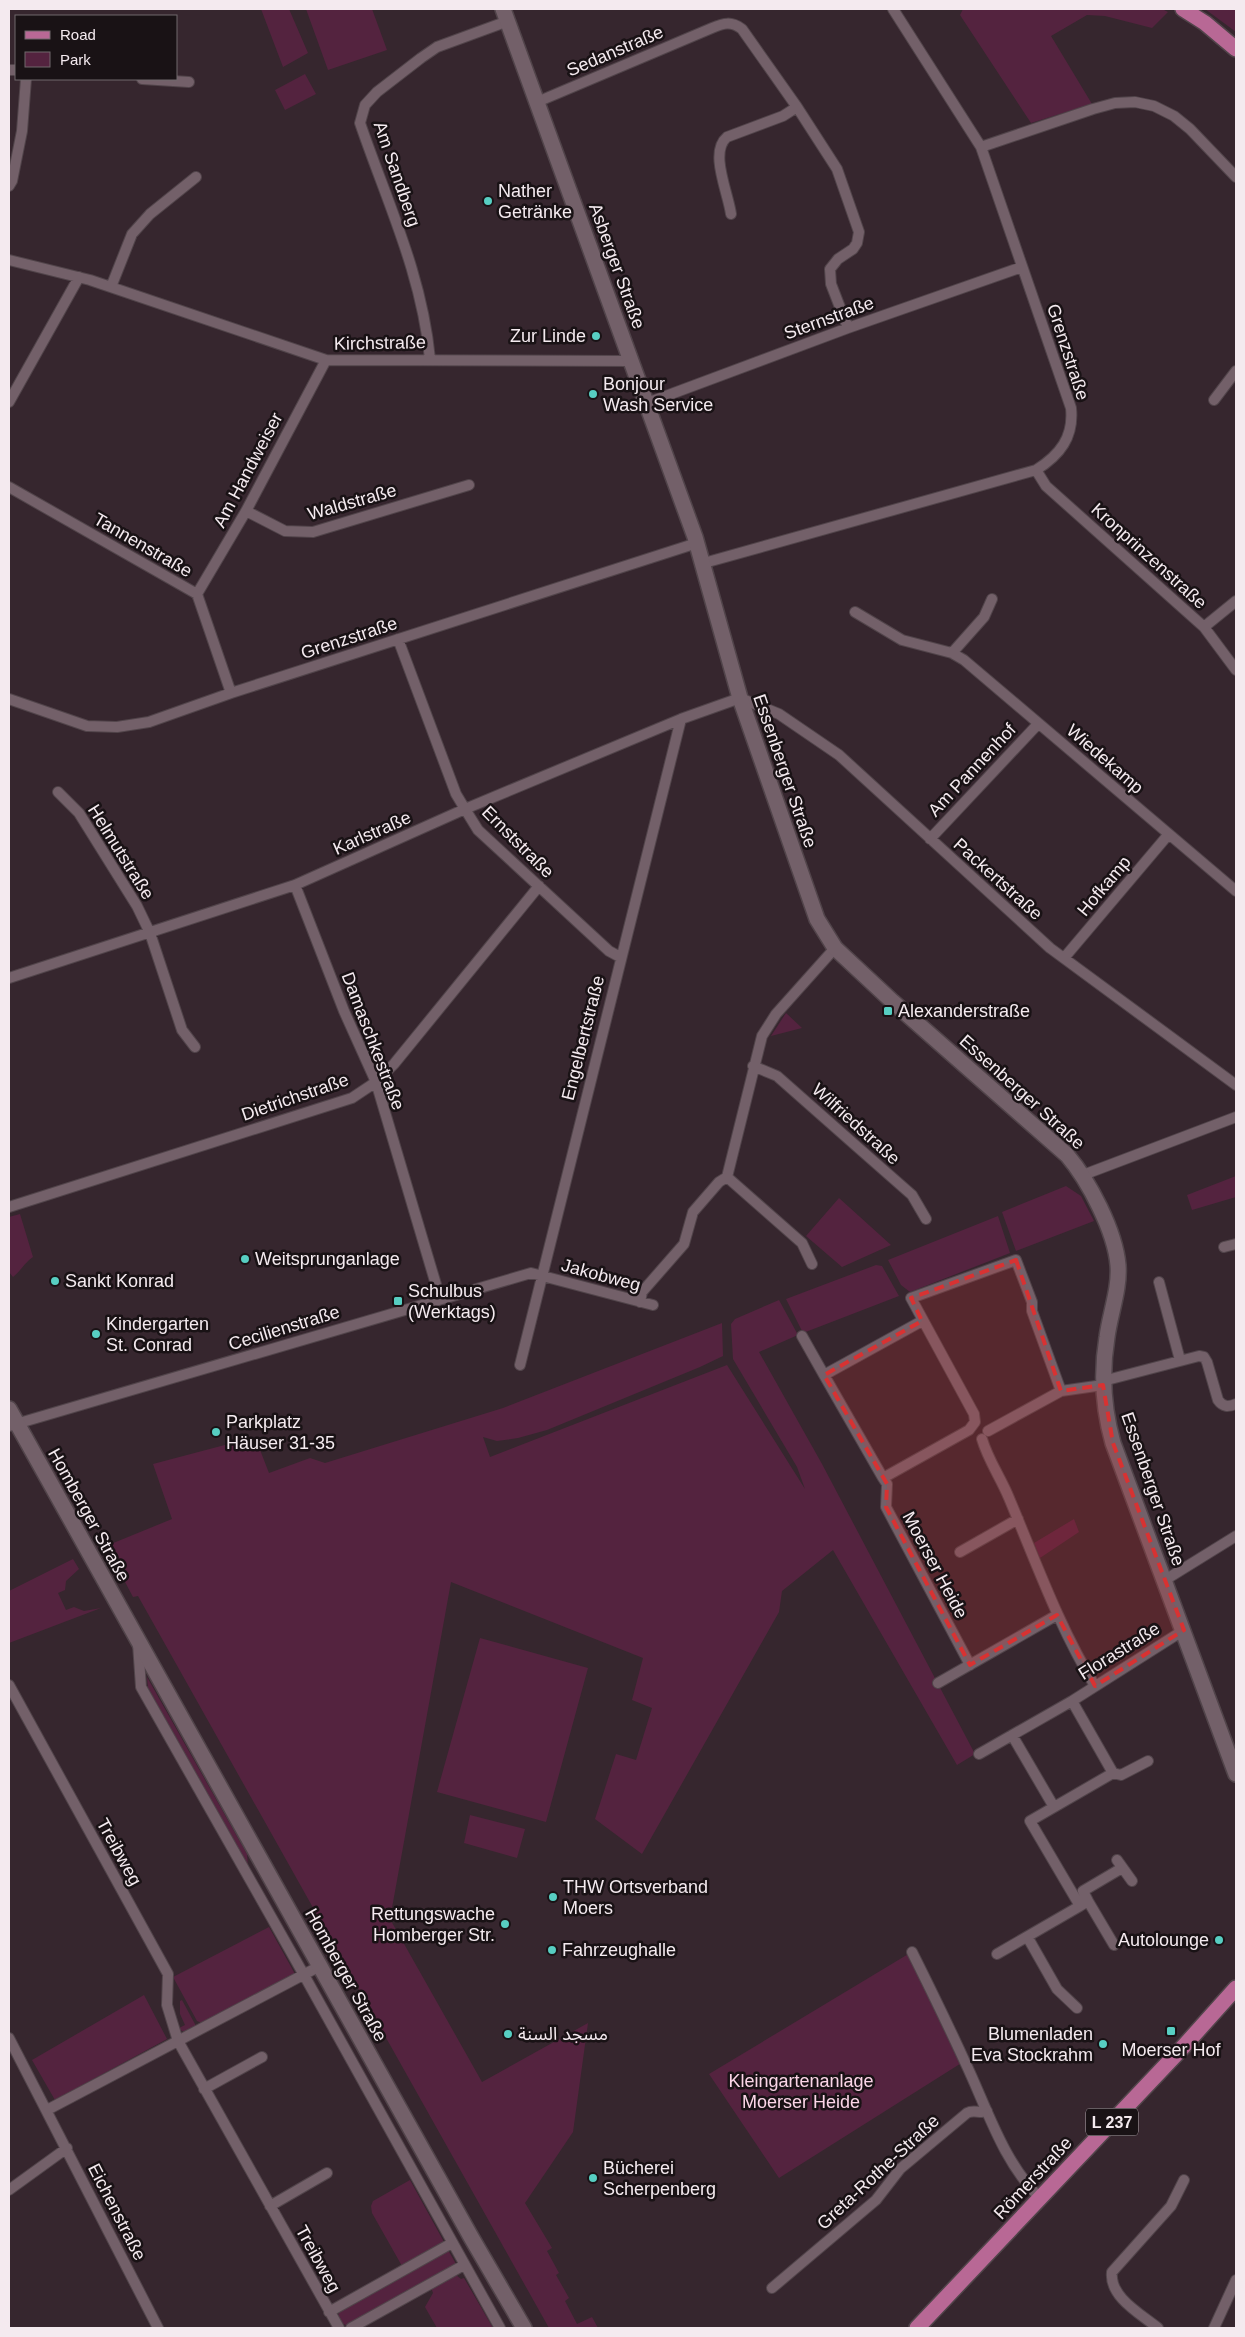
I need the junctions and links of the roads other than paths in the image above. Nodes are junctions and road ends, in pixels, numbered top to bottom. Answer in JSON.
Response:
{"nodes":[{"id":1,"x":893,"y":9,"type":"edge"},
{"id":2,"x":1183,"y":9,"type":"edge"},
{"id":3,"x":506,"y":15,"type":"edge"},
{"id":4,"x":1236,"y":49,"type":"edge"},
{"id":5,"x":26,"y":80,"type":"edge"},
{"id":6,"x":158,"y":80,"type":"edge"},
{"id":7,"x":189,"y":82,"type":"dead end"},
{"id":8,"x":537,"y":102,"type":"junction"},
{"id":9,"x":797,"y":107,"type":"junction"},
{"id":10,"x":981,"y":147,"type":"junction"},
{"id":11,"x":196,"y":177,"type":"dead end"},
{"id":12,"x":1236,"y":177,"type":"edge"},
{"id":13,"x":9,"y":186,"type":"edge"},
{"id":14,"x":731,"y":214,"type":"dead end"},
{"id":15,"x":9,"y":260,"type":"edge"},
{"id":16,"x":1022,"y":267,"type":"junction"},
{"id":17,"x":79,"y":278,"type":"junction"},
{"id":18,"x":111,"y":287,"type":"junction"},
{"id":19,"x":848,"y":328,"type":"junction"},
{"id":20,"x":430,"y":359,"type":"junction"},
{"id":21,"x":326,"y":360,"type":"junction"},
{"id":22,"x":631,"y":361,"type":"junction"},
{"id":23,"x":1236,"y":371,"type":"edge"},
{"id":24,"x":1214,"y":400,"type":"dead end"},
{"id":25,"x":9,"y":402,"type":"edge"},
{"id":26,"x":647,"y":403,"type":"junction"},
{"id":27,"x":1036,"y":470,"type":"junction"},
{"id":28,"x":470,"y":485,"type":"dead end"},
{"id":29,"x":10,"y":490,"type":"edge"},
{"id":30,"x":246,"y":511,"type":"junction"},
{"id":31,"x":696,"y":540,"type":"junction"},
{"id":32,"x":704,"y":562,"type":"junction"},
{"id":33,"x":196,"y":594,"type":"junction"},
{"id":34,"x":992,"y":599,"type":"dead end"},
{"id":35,"x":1236,"y":601,"type":"edge"},
{"id":36,"x":855,"y":612,"type":"dead end"},
{"id":37,"x":1204,"y":627,"type":"junction"},
{"id":38,"x":398,"y":639,"type":"junction"},
{"id":39,"x":952,"y":653,"type":"junction"},
{"id":40,"x":1236,"y":670,"type":"edge"},
{"id":41,"x":231,"y":693,"type":"junction"},
{"id":42,"x":740,"y":698,"type":"junction"},
{"id":43,"x":9,"y":699,"type":"edge"},
{"id":44,"x":681,"y":719,"type":"junction"},
{"id":45,"x":1038,"y":724,"type":"junction"},
{"id":46,"x":58,"y":792,"type":"dead end"},
{"id":47,"x":465,"y":809,"type":"junction"},
{"id":48,"x":1168,"y":835,"type":"junction"},
{"id":49,"x":930,"y":839,"type":"junction"},
{"id":50,"x":295,"y":885,"type":"junction"},
{"id":51,"x":539,"y":886,"type":"junction"},
{"id":52,"x":1236,"y":891,"type":"edge"},
{"id":53,"x":150,"y":934,"type":"junction"},
{"id":54,"x":835,"y":948,"type":"junction"},
{"id":55,"x":620,"y":957,"type":"junction"},
{"id":56,"x":1064,"y":958,"type":"junction"},
{"id":57,"x":10,"y":975,"type":"edge"},
{"id":58,"x":195,"y":1047,"type":"dead end"},
{"id":59,"x":754,"y":1066,"type":"junction"},
{"id":60,"x":376,"y":1082,"type":"junction"},
{"id":61,"x":1236,"y":1085,"type":"edge"},
{"id":62,"x":1236,"y":1117,"type":"edge"},
{"id":63,"x":1083,"y":1175,"type":"junction"},
{"id":64,"x":727,"y":1177,"type":"junction"},
{"id":65,"x":9,"y":1207,"type":"edge"},
{"id":66,"x":926,"y":1219,"type":"dead end"},
{"id":67,"x":1236,"y":1244,"type":"edge"},
{"id":68,"x":1224,"y":1247,"type":"dead end"},
{"id":69,"x":812,"y":1264,"type":"dead end"},
{"id":70,"x":541,"y":1275,"type":"junction"},
{"id":71,"x":1159,"y":1282,"type":"dead end"},
{"id":72,"x":440,"y":1298,"type":"junction"},
{"id":73,"x":640,"y":1302,"type":"junction"},
{"id":74,"x":653,"y":1305,"type":"dead end"},
{"id":75,"x":922,"y":1321,"type":"junction"},
{"id":76,"x":802,"y":1336,"type":"dead end"},
{"id":77,"x":1180,"y":1360,"type":"junction"},
{"id":78,"x":520,"y":1365,"type":"dead end"},
{"id":79,"x":824,"y":1375,"type":"junction"},
{"id":80,"x":1103,"y":1383,"type":"junction"},
{"id":81,"x":1061,"y":1390,"type":"junction"},
{"id":82,"x":1236,"y":1404,"type":"edge"},
{"id":83,"x":9,"y":1409,"type":"edge"},
{"id":84,"x":13,"y":1425,"type":"edge"},
{"id":85,"x":972,"y":1426,"type":"junction"},
{"id":86,"x":985,"y":1435,"type":"junction"},
{"id":87,"x":883,"y":1478,"type":"junction"},
{"id":88,"x":1018,"y":1519,"type":"junction"},
{"id":89,"x":1236,"y":1536,"type":"edge"},
{"id":90,"x":960,"y":1552,"type":"dead end"},
{"id":91,"x":1165,"y":1580,"type":"junction"},
{"id":92,"x":1058,"y":1615,"type":"junction"},
{"id":93,"x":1184,"y":1630,"type":"junction"},
{"id":94,"x":137,"y":1638,"type":"junction"},
{"id":95,"x":970,"y":1664,"type":"junction"},
{"id":96,"x":938,"y":1683,"type":"dead end"},
{"id":97,"x":9,"y":1685,"type":"edge"},
{"id":98,"x":1095,"y":1686,"type":"junction"},
{"id":99,"x":1072,"y":1701,"type":"junction"},
{"id":100,"x":1012,"y":1735,"type":"junction"},
{"id":101,"x":979,"y":1754,"type":"dead end"},
{"id":102,"x":1148,"y":1760,"type":"dead end"},
{"id":103,"x":1113,"y":1774,"type":"junction"},
{"id":104,"x":1236,"y":1774,"type":"edge"},
{"id":105,"x":1054,"y":1807,"type":"junction"},
{"id":106,"x":1132,"y":1881,"type":"dead end"},
{"id":107,"x":1084,"y":1904,"type":"junction"},
{"id":108,"x":1028,"y":1938,"type":"junction"},
{"id":109,"x":1114,"y":1944,"type":"dead end"},
{"id":110,"x":912,"y":1952,"type":"dead end"},
{"id":111,"x":997,"y":1954,"type":"dead end"},
{"id":112,"x":320,"y":1966,"type":"junction"},
{"id":113,"x":304,"y":1975,"type":"junction"},
{"id":114,"x":1236,"y":1988,"type":"edge"},
{"id":115,"x":1078,"y":2008,"type":"dead end"},
{"id":116,"x":9,"y":2038,"type":"edge"},
{"id":117,"x":178,"y":2041,"type":"junction"},
{"id":118,"x":262,"y":2056,"type":"dead end"},
{"id":119,"x":204,"y":2089,"type":"junction"},
{"id":120,"x":47,"y":2110,"type":"junction"},
{"id":121,"x":987,"y":2111,"type":"junction"},
{"id":122,"x":67,"y":2148,"type":"junction"},
{"id":123,"x":327,"y":2174,"type":"dead end"},
{"id":124,"x":1184,"y":2180,"type":"dead end"},
{"id":125,"x":9,"y":2190,"type":"edge"},
{"id":126,"x":1040,"y":2198,"type":"junction"},
{"id":127,"x":270,"y":2206,"type":"junction"},
{"id":128,"x":452,"y":2243,"type":"junction"},
{"id":129,"x":464,"y":2265,"type":"junction"},
{"id":130,"x":1236,"y":2280,"type":"edge"},
{"id":131,"x":772,"y":2288,"type":"dead end"},
{"id":132,"x":329,"y":2312,"type":"junction"},
{"id":133,"x":158,"y":2328,"type":"edge"},
{"id":134,"x":338,"y":2328,"type":"edge"},
{"id":135,"x":351,"y":2328,"type":"edge"},
{"id":136,"x":500,"y":2328,"type":"edge"},
{"id":137,"x":524,"y":2328,"type":"edge"},
{"id":138,"x":917,"y":2328,"type":"edge"},
{"id":139,"x":1158,"y":2328,"type":"edge"},
{"id":140,"x":1214,"y":2328,"type":"edge"}],
"edges":[{"from":1,"to":10,"type":"street","name":"Grenzstraße"},
{"from":2,"to":4,"type":"main road"},
{"from":3,"to":8,"type":"street","name":"Asberger Straße"},
{"from":3,"to":20,"type":"street","name":"Am Sandberg"},
{"from":5,"to":13,"type":"street"},
{"from":6,"to":7,"type":"street"},
{"from":8,"to":9,"type":"street","name":"Sedanstraße"},
{"from":8,"to":22,"type":"street","name":"Asberger Straße"},
{"from":9,"to":14,"type":"street"},
{"from":9,"to":19,"type":"street"},
{"from":10,"to":12,"type":"street"},
{"from":10,"to":16,"type":"street","name":"Grenzstraße"},
{"from":11,"to":18,"type":"street"},
{"from":15,"to":17,"type":"street","name":"Kirchstraße"},
{"from":16,"to":19,"type":"street","name":"Sternstraße"},
{"from":16,"to":27,"type":"street","name":"Grenzstraße"},
{"from":17,"to":18,"type":"street","name":"Kirchstraße"},
{"from":17,"to":25,"type":"street"},
{"from":18,"to":21,"type":"street","name":"Kirchstraße"},
{"from":19,"to":26,"type":"street","name":"Sternstraße"},
{"from":20,"to":21,"type":"street","name":"Kirchstraße"},
{"from":20,"to":22,"type":"street","name":"Kirchstraße"},
{"from":21,"to":30,"type":"street","name":"Am Handweiser"},
{"from":22,"to":26,"type":"street","name":"Asberger Straße"},
{"from":23,"to":24,"type":"street"},
{"from":26,"to":31,"type":"street","name":"Asberger Straße"},
{"from":27,"to":32,"type":"street","name":"Grenzstraße"},
{"from":27,"to":37,"type":"street","name":"Kronprinzenstraße"},
{"from":28,"to":30,"type":"street","name":"Waldstraße"},
{"from":29,"to":33,"type":"street","name":"Tannenstraße"},
{"from":30,"to":33,"type":"street","name":"Am Handweiser"},
{"from":31,"to":32,"type":"street","name":"Essenberger Straße"},
{"from":31,"to":38,"type":"street","name":"Grenzstraße"},
{"from":32,"to":42,"type":"street","name":"Essenberger Straße"},
{"from":33,"to":41,"type":"street","name":"Tannenstraße"},
{"from":34,"to":39,"type":"street"},
{"from":35,"to":37,"type":"street"},
{"from":36,"to":39,"type":"street","name":"Wiedekamp"},
{"from":37,"to":40,"type":"street","name":"Kronprinzenstraße"},
{"from":38,"to":41,"type":"street","name":"Grenzstraße"},
{"from":38,"to":47,"type":"street","name":"Ernststraße"},
{"from":39,"to":45,"type":"street","name":"Wiedekamp"},
{"from":41,"to":43,"type":"street","name":"Grenzstraße"},
{"from":42,"to":44,"type":"street","name":"Karlstraße"},
{"from":42,"to":49,"type":"street","name":"Packertstraße"},
{"from":42,"to":54,"type":"street","name":"Essenberger Straße"},
{"from":44,"to":47,"type":"street","name":"Karlstraße"},
{"from":44,"to":55,"type":"street","name":"Engelbertstraße"},
{"from":45,"to":48,"type":"street","name":"Wiedekamp"},
{"from":45,"to":49,"type":"street","name":"Am Pannenhof"},
{"from":46,"to":53,"type":"street","name":"Helmutstraße"},
{"from":47,"to":50,"type":"street","name":"Karlstraße"},
{"from":47,"to":51,"type":"street","name":"Ernststraße"},
{"from":48,"to":52,"type":"street","name":"Wiedekamp"},
{"from":48,"to":56,"type":"street","name":"Hofkamp"},
{"from":49,"to":56,"type":"street","name":"Packertstraße"},
{"from":50,"to":53,"type":"street","name":"Karlstraße"},
{"from":50,"to":60,"type":"street","name":"Damaschkestraße"},
{"from":51,"to":55,"type":"street","name":"Ernststraße"},
{"from":51,"to":60,"type":"street","name":"Dietrichstraße"},
{"from":53,"to":57,"type":"street","name":"Karlstraße"},
{"from":53,"to":58,"type":"street","name":"Helmutstraße"},
{"from":54,"to":59,"type":"street"},
{"from":54,"to":63,"type":"street","name":"Essenberger Straße"},
{"from":55,"to":70,"type":"street","name":"Engelbertstraße"},
{"from":56,"to":61,"type":"street","name":"Packertstraße"},
{"from":59,"to":64,"type":"street"},
{"from":59,"to":66,"type":"street","name":"Wilfriedstraße"},
{"from":60,"to":65,"type":"street","name":"Dietrichstraße"},
{"from":60,"to":72,"type":"street","name":"Damaschkestraße"},
{"from":62,"to":63,"type":"street"},
{"from":63,"to":80,"type":"street","name":"Essenberger Straße"},
{"from":64,"to":69,"type":"street"},
{"from":64,"to":73,"type":"street"},
{"from":67,"to":68,"type":"street"},
{"from":70,"to":72,"type":"street","name":"Cecilienstraße"},
{"from":70,"to":73,"type":"street","name":"Jakobweg"},
{"from":70,"to":78,"type":"street","name":"Engelbertstraße"},
{"from":71,"to":77,"type":"street"},
{"from":72,"to":84,"type":"street","name":"Cecilienstraße"},
{"from":73,"to":74,"type":"street","name":"Jakobweg"},
{"from":75,"to":79,"type":"street"},
{"from":75,"to":81,"type":"street"},
{"from":75,"to":85,"type":"street"},
{"from":76,"to":79,"type":"street"},
{"from":77,"to":80,"type":"street"},
{"from":77,"to":82,"type":"street"},
{"from":79,"to":87,"type":"street"},
{"from":80,"to":81,"type":"street"},
{"from":80,"to":91,"type":"street","name":"Essenberger Straße"},
{"from":81,"to":86,"type":"street"},
{"from":83,"to":84,"type":"street","name":"Homberger Straße"},
{"from":84,"to":94,"type":"street","name":"Homberger Straße"},
{"from":85,"to":86,"type":"street"},
{"from":85,"to":87,"type":"street"},
{"from":86,"to":88,"type":"street"},
{"from":87,"to":95,"type":"street","name":"Moerser Heide"},
{"from":88,"to":90,"type":"street","name":"Moerser Heide"},
{"from":88,"to":92,"type":"street"},
{"from":89,"to":91,"type":"street"},
{"from":91,"to":93,"type":"street","name":"Essenberger Straße"},
{"from":92,"to":95,"type":"street"},
{"from":92,"to":98,"type":"street"},
{"from":93,"to":98,"type":"street","name":"Florastraße"},
{"from":93,"to":104,"type":"street","name":"Essenberger Straße"},
{"from":94,"to":112,"type":"street","name":"Homberger Straße"},
{"from":94,"to":113,"type":"street","name":"Homberger Straße"},
{"from":95,"to":96,"type":"street"},
{"from":97,"to":117,"type":"street","name":"Treibweg"},
{"from":98,"to":99,"type":"street","name":"Florastraße"},
{"from":99,"to":100,"type":"street","name":"Florastraße"},
{"from":99,"to":103,"type":"street","name":"Florastraße"},
{"from":100,"to":101,"type":"street","name":"Florastraße"},
{"from":100,"to":105,"type":"street"},
{"from":102,"to":103,"type":"street"},
{"from":103,"to":105,"type":"street"},
{"from":105,"to":107,"type":"street"},
{"from":106,"to":107,"type":"street"},
{"from":107,"to":108,"type":"street"},
{"from":107,"to":109,"type":"street"},
{"from":108,"to":111,"type":"street"},
{"from":108,"to":115,"type":"street"},
{"from":110,"to":121,"type":"street"},
{"from":112,"to":113,"type":"street"},
{"from":112,"to":137,"type":"street","name":"Homberger Straße"},
{"from":113,"to":117,"type":"street"},
{"from":113,"to":128,"type":"street","name":"Homberger Straße"},
{"from":114,"to":126,"type":"main road","name":"Römerstraße","number":"L 237"},
{"from":116,"to":120,"type":"street","name":"Eichenstraße"},
{"from":117,"to":119,"type":"street","name":"Treibweg"},
{"from":117,"to":120,"type":"street"},
{"from":118,"to":119,"type":"street"},
{"from":119,"to":127,"type":"street","name":"Treibweg"},
{"from":120,"to":122,"type":"street","name":"Eichenstraße"},
{"from":121,"to":126,"type":"street"},
{"from":121,"to":131,"type":"street","name":"Greta-Rothe-Straße"},
{"from":122,"to":125,"type":"street"},
{"from":122,"to":133,"type":"street","name":"Eichenstraße"},
{"from":123,"to":127,"type":"street"},
{"from":124,"to":139,"type":"street"},
{"from":126,"to":138,"type":"main road","name":"Römerstraße","number":"L 237"},
{"from":127,"to":132,"type":"street","name":"Treibweg"},
{"from":128,"to":129,"type":"street","name":"Homberger Straße"},
{"from":128,"to":132,"type":"street"},
{"from":129,"to":135,"type":"street"},
{"from":129,"to":136,"type":"street","name":"Homberger Straße"},
{"from":130,"to":140,"type":"street"},
{"from":132,"to":134,"type":"street","name":"Treibweg"}]}
